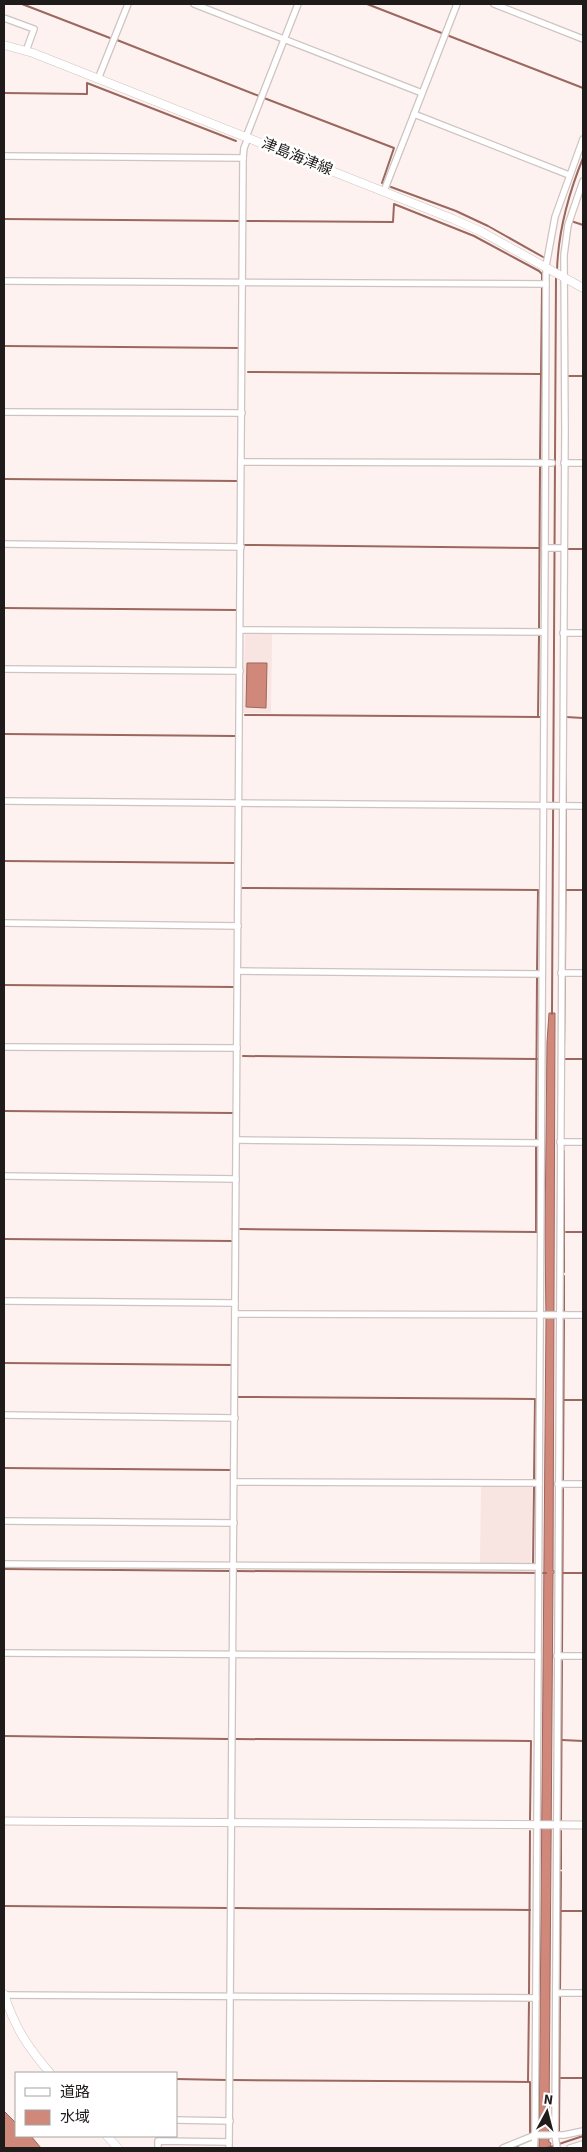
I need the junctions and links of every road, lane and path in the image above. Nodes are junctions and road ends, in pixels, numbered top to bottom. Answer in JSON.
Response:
{"nodes":[{"id":1,"x":128,"y":4,"type":"edge"},
{"id":2,"x":194,"y":4,"type":"edge"},
{"id":3,"x":298,"y":4,"type":"edge"},
{"id":4,"x":457,"y":4,"type":"edge"},
{"id":5,"x":494,"y":4,"type":"edge"},
{"id":6,"x":4,"y":18,"type":"edge"},
{"id":7,"x":284,"y":39,"type":"junction"},
{"id":8,"x":583,"y":39,"type":"edge"},
{"id":9,"x":4,"y":45,"type":"edge"},
{"id":10,"x":26,"y":51,"type":"junction"},
{"id":11,"x":98,"y":79,"type":"junction"},
{"id":12,"x":422,"y":93,"type":"junction"},
{"id":13,"x":414,"y":114,"type":"junction"},
{"id":14,"x":247,"y":137,"type":"junction"},
{"id":15,"x":583,"y":139,"type":"edge"},
{"id":16,"x":4,"y":156,"type":"edge"},
{"id":17,"x":244,"y":158,"type":"junction"},
{"id":18,"x":569,"y":175,"type":"junction"},
{"id":19,"x":583,"y":181,"type":"edge"},
{"id":20,"x":384,"y":191,"type":"junction"},
{"id":21,"x":546,"y":266,"type":"junction"},
{"id":22,"x":562,"y":276,"type":"junction"},
{"id":23,"x":4,"y":281,"type":"edge"},
{"id":24,"x":243,"y":282,"type":"junction"},
{"id":25,"x":546,"y":284,"type":"junction"},
{"id":26,"x":583,"y":288,"type":"edge"},
{"id":27,"x":4,"y":412,"type":"edge"},
{"id":28,"x":242,"y":413,"type":"junction"},
{"id":29,"x":241,"y":462,"type":"junction"},
{"id":30,"x":549,"y":463,"type":"junction"},
{"id":31,"x":564,"y":463,"type":"junction"},
{"id":32,"x":583,"y":464,"type":"edge"},
{"id":33,"x":4,"y":544,"type":"edge"},
{"id":34,"x":241,"y":547,"type":"junction"},
{"id":35,"x":548,"y":548,"type":"junction"},
{"id":36,"x":562,"y":548,"type":"junction"},
{"id":37,"x":241,"y":630,"type":"junction"},
{"id":38,"x":544,"y":632,"type":"junction"},
{"id":39,"x":562,"y":633,"type":"junction"},
{"id":40,"x":583,"y":633,"type":"edge"},
{"id":41,"x":4,"y":669,"type":"edge"},
{"id":42,"x":240,"y":671,"type":"junction"},
{"id":43,"x":4,"y":801,"type":"edge"},
{"id":44,"x":239,"y":804,"type":"junction"},
{"id":45,"x":545,"y":805,"type":"junction"},
{"id":46,"x":561,"y":805,"type":"junction"},
{"id":47,"x":583,"y":806,"type":"edge"},
{"id":48,"x":4,"y":923,"type":"edge"},
{"id":49,"x":238,"y":926,"type":"junction"},
{"id":50,"x":238,"y":971,"type":"junction"},
{"id":51,"x":561,"y":973,"type":"junction"},
{"id":52,"x":583,"y":973,"type":"edge"},
{"id":53,"x":542,"y":974,"type":"junction"},
{"id":54,"x":4,"y":1046,"type":"edge"},
{"id":55,"x":237,"y":1048,"type":"junction"},
{"id":56,"x":236,"y":1140,"type":"junction"},
{"id":57,"x":541,"y":1142,"type":"junction"},
{"id":58,"x":560,"y":1142,"type":"junction"},
{"id":59,"x":583,"y":1142,"type":"edge"},
{"id":60,"x":4,"y":1176,"type":"edge"},
{"id":61,"x":236,"y":1179,"type":"junction"},
{"id":62,"x":4,"y":1301,"type":"edge"},
{"id":63,"x":235,"y":1303,"type":"junction"},
{"id":64,"x":235,"y":1314,"type":"junction"},
{"id":65,"x":542,"y":1315,"type":"junction"},
{"id":66,"x":558,"y":1315,"type":"junction"},
{"id":67,"x":583,"y":1315,"type":"edge"},
{"id":68,"x":4,"y":1415,"type":"edge"},
{"id":69,"x":235,"y":1418,"type":"junction"},
{"id":70,"x":234,"y":1482,"type":"junction"},
{"id":71,"x":539,"y":1483,"type":"junction"},
{"id":72,"x":558,"y":1484,"type":"junction"},
{"id":73,"x":583,"y":1484,"type":"edge"},
{"id":74,"x":4,"y":1521,"type":"edge"},
{"id":75,"x":234,"y":1523,"type":"junction"},
{"id":76,"x":4,"y":1564,"type":"edge"},
{"id":77,"x":234,"y":1566,"type":"junction"},
{"id":78,"x":538,"y":1568,"type":"junction"},
{"id":79,"x":4,"y":1653,"type":"edge"},
{"id":80,"x":233,"y":1654,"type":"junction"},
{"id":81,"x":538,"y":1656,"type":"junction"},
{"id":82,"x":557,"y":1656,"type":"junction"},
{"id":83,"x":583,"y":1656,"type":"edge"},
{"id":84,"x":4,"y":1821,"type":"edge"},
{"id":85,"x":232,"y":1823,"type":"junction"},
{"id":86,"x":538,"y":1825,"type":"junction"},
{"id":87,"x":556,"y":1825,"type":"junction"},
{"id":88,"x":583,"y":1825,"type":"edge"},
{"id":89,"x":556,"y":1993,"type":"junction"},
{"id":90,"x":583,"y":1994,"type":"edge"},
{"id":91,"x":4,"y":1995,"type":"edge"},
{"id":92,"x":230,"y":1995,"type":"junction"},
{"id":93,"x":536,"y":1998,"type":"junction"},
{"id":94,"x":49,"y":2072,"type":"edge"},
{"id":95,"x":178,"y":2120,"type":"edge"},
{"id":96,"x":230,"y":2121,"type":"junction"},
{"id":97,"x":583,"y":2130,"type":"edge"},
{"id":98,"x":537,"y":2135,"type":"junction"},
{"id":99,"x":554,"y":2136,"type":"junction"},
{"id":100,"x":108,"y":2137,"type":"edge"},
{"id":101,"x":583,"y":2144,"type":"edge"},
{"id":102,"x":229,"y":2145,"type":"edge"},
{"id":103,"x":534,"y":2146,"type":"edge"},
{"id":104,"x":118,"y":2148,"type":"edge"},
{"id":105,"x":158,"y":2148,"type":"edge"},
{"id":106,"x":503,"y":2148,"type":"edge"},
{"id":107,"x":522,"y":2148,"type":"edge"},
{"id":108,"x":557,"y":2148,"type":"edge"},
{"id":109,"x":570,"y":2148,"type":"edge"}],
"edges":[{"from":1,"to":11,"type":"street"},
{"from":2,"to":7,"type":"street"},
{"from":3,"to":7,"type":"street"},
{"from":4,"to":12,"type":"street"},
{"from":5,"to":8,"type":"street"},
{"from":6,"to":10,"type":"street"},
{"from":7,"to":12,"type":"street"},
{"from":7,"to":14,"type":"street"},
{"from":9,"to":10,"type":"main road","name":"津島海津線"},
{"from":10,"to":11,"type":"main road","name":"津島海津線"},
{"from":11,"to":14,"type":"main road","name":"津島海津線"},
{"from":12,"to":13,"type":"street"},
{"from":13,"to":18,"type":"street"},
{"from":13,"to":20,"type":"street"},
{"from":14,"to":17,"type":"street"},
{"from":14,"to":20,"type":"main road","name":"津島海津線"},
{"from":15,"to":18,"type":"street"},
{"from":16,"to":17,"type":"street"},
{"from":17,"to":24,"type":"street"},
{"from":18,"to":21,"type":"street"},
{"from":19,"to":22,"type":"street"},
{"from":20,"to":21,"type":"main road","name":"津島海津線"},
{"from":21,"to":22,"type":"main road","name":"津島海津線"},
{"from":21,"to":25,"type":"street"},
{"from":22,"to":26,"type":"main road","name":"津島海津線"},
{"from":22,"to":31,"type":"street"},
{"from":23,"to":24,"type":"street"},
{"from":24,"to":25,"type":"street"},
{"from":24,"to":28,"type":"street"},
{"from":25,"to":30,"type":"street"},
{"from":27,"to":28,"type":"street"},
{"from":28,"to":29,"type":"street"},
{"from":29,"to":30,"type":"street"},
{"from":29,"to":34,"type":"street"},
{"from":30,"to":35,"type":"street"},
{"from":31,"to":32,"type":"street"},
{"from":31,"to":36,"type":"street"},
{"from":33,"to":34,"type":"street"},
{"from":34,"to":37,"type":"street"},
{"from":35,"to":36,"type":"street"},
{"from":35,"to":38,"type":"street"},
{"from":36,"to":39,"type":"street"},
{"from":37,"to":38,"type":"street"},
{"from":37,"to":42,"type":"street"},
{"from":38,"to":45,"type":"street"},
{"from":39,"to":40,"type":"street"},
{"from":39,"to":46,"type":"street"},
{"from":41,"to":42,"type":"street"},
{"from":42,"to":44,"type":"street"},
{"from":43,"to":44,"type":"street"},
{"from":44,"to":45,"type":"street"},
{"from":44,"to":49,"type":"street"},
{"from":45,"to":46,"type":"street"},
{"from":45,"to":53,"type":"street"},
{"from":46,"to":47,"type":"street"},
{"from":46,"to":51,"type":"street"},
{"from":48,"to":49,"type":"street"},
{"from":49,"to":50,"type":"street"},
{"from":50,"to":53,"type":"street"},
{"from":50,"to":55,"type":"street"},
{"from":51,"to":52,"type":"street"},
{"from":51,"to":58,"type":"street"},
{"from":53,"to":57,"type":"street"},
{"from":54,"to":55,"type":"street"},
{"from":55,"to":56,"type":"street"},
{"from":56,"to":57,"type":"street"},
{"from":56,"to":61,"type":"street"},
{"from":57,"to":65,"type":"street"},
{"from":58,"to":59,"type":"street"},
{"from":58,"to":66,"type":"street"},
{"from":60,"to":61,"type":"street"},
{"from":61,"to":63,"type":"street"},
{"from":62,"to":63,"type":"street"},
{"from":63,"to":64,"type":"street"},
{"from":64,"to":65,"type":"street"},
{"from":64,"to":69,"type":"street"},
{"from":65,"to":66,"type":"street"},
{"from":65,"to":71,"type":"street"},
{"from":66,"to":67,"type":"street"},
{"from":66,"to":72,"type":"street"},
{"from":68,"to":69,"type":"street"},
{"from":69,"to":70,"type":"street"},
{"from":70,"to":71,"type":"street"},
{"from":70,"to":75,"type":"street"},
{"from":71,"to":78,"type":"street"},
{"from":72,"to":73,"type":"street"},
{"from":72,"to":82,"type":"street"},
{"from":74,"to":75,"type":"street"},
{"from":75,"to":77,"type":"street"},
{"from":76,"to":77,"type":"street"},
{"from":77,"to":78,"type":"street"},
{"from":77,"to":80,"type":"street"},
{"from":78,"to":81,"type":"street"},
{"from":79,"to":80,"type":"street"},
{"from":80,"to":81,"type":"street"},
{"from":80,"to":85,"type":"street"},
{"from":81,"to":86,"type":"street"},
{"from":82,"to":83,"type":"street"},
{"from":82,"to":87,"type":"street"},
{"from":84,"to":85,"type":"street"},
{"from":85,"to":86,"type":"street"},
{"from":85,"to":92,"type":"street"},
{"from":86,"to":87,"type":"street"},
{"from":86,"to":93,"type":"street"},
{"from":87,"to":88,"type":"street"},
{"from":87,"to":89,"type":"street"},
{"from":89,"to":90,"type":"street"},
{"from":89,"to":99,"type":"street"},
{"from":91,"to":92,"type":"street"},
{"from":91,"to":94,"type":"main road"},
{"from":92,"to":93,"type":"street"},
{"from":92,"to":96,"type":"street"},
{"from":93,"to":98,"type":"street"},
{"from":95,"to":96,"type":"street"},
{"from":96,"to":102,"type":"street"},
{"from":97,"to":99,"type":"street"},
{"from":98,"to":99,"type":"street"},
{"from":98,"to":103,"type":"street"},
{"from":98,"to":106,"type":"street"},
{"from":99,"to":108,"type":"street"},
{"from":100,"to":104,"type":"main road"},
{"from":101,"to":109,"type":"street"},
{"from":102,"to":105,"type":"street"},
{"from":103,"to":107,"type":"street"}]}
